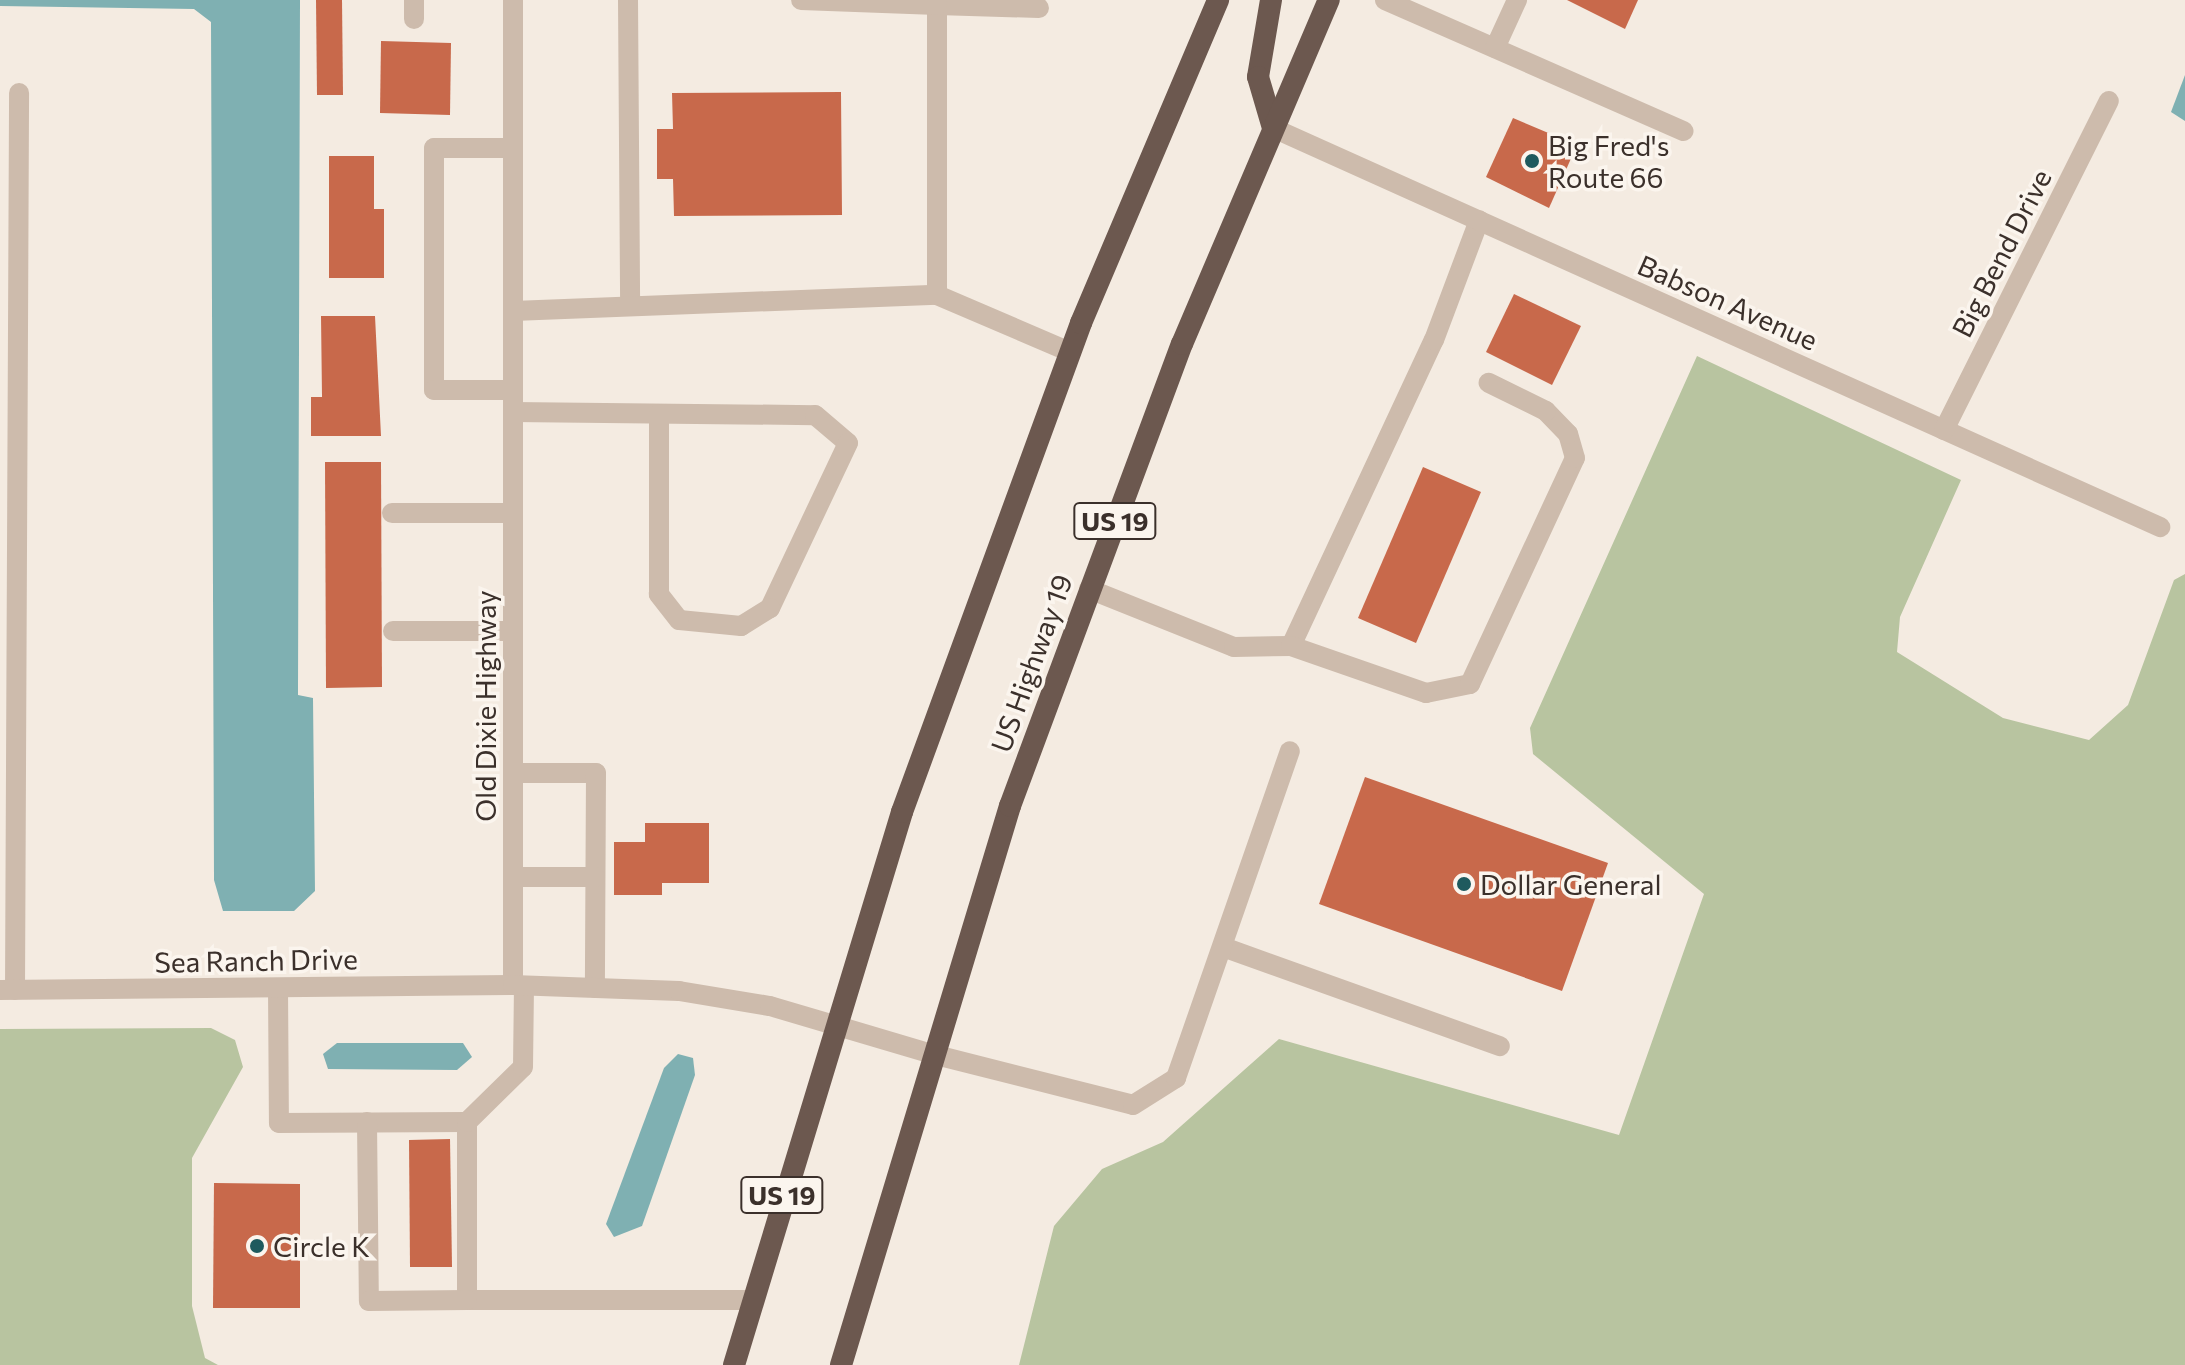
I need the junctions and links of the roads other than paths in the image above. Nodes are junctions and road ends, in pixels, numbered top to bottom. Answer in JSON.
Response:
{"nodes":[{"id":1,"x":513,"y":0,"type":"edge"},
{"id":2,"x":628,"y":0,"type":"edge"},
{"id":3,"x":801,"y":0,"type":"edge"},
{"id":4,"x":1218,"y":0,"type":"edge"},
{"id":5,"x":1271,"y":0,"type":"edge"},
{"id":6,"x":1329,"y":0,"type":"edge"},
{"id":7,"x":1385,"y":0,"type":"edge"},
{"id":8,"x":1517,"y":0,"type":"edge"},
{"id":9,"x":937,"y":5,"type":"junction"},
{"id":10,"x":1039,"y":8,"type":"dead end"},
{"id":11,"x":1495,"y":48,"type":"junction"},
{"id":12,"x":19,"y":93,"type":"dead end"},
{"id":13,"x":2109,"y":101,"type":"dead end"},
{"id":14,"x":1273,"y":128,"type":"junction"},
{"id":15,"x":1684,"y":131,"type":"dead end"},
{"id":16,"x":513,"y":148,"type":"junction"},
{"id":17,"x":1479,"y":220,"type":"junction"},
{"id":18,"x":937,"y":295,"type":"junction"},
{"id":19,"x":630,"y":306,"type":"junction"},
{"id":20,"x":513,"y":311,"type":"junction"},
{"id":21,"x":1070,"y":352,"type":"junction"},
{"id":22,"x":1489,"y":383,"type":"dead end"},
{"id":23,"x":513,"y":390,"type":"junction"},
{"id":24,"x":513,"y":412,"type":"junction"},
{"id":25,"x":659,"y":414,"type":"junction"},
{"id":26,"x":1944,"y":430,"type":"junction"},
{"id":27,"x":392,"y":513,"type":"dead end"},
{"id":28,"x":513,"y":513,"type":"junction"},
{"id":29,"x":2160,"y":527,"type":"dead end"},
{"id":30,"x":1089,"y":589,"type":"junction"},
{"id":31,"x":393,"y":631,"type":"dead end"},
{"id":32,"x":513,"y":631,"type":"junction"},
{"id":33,"x":1291,"y":646,"type":"junction"},
{"id":34,"x":1290,"y":751,"type":"dead end"},
{"id":35,"x":513,"y":773,"type":"junction"},
{"id":36,"x":513,"y":877,"type":"junction"},
{"id":37,"x":595,"y":877,"type":"junction"},
{"id":38,"x":1223,"y":947,"type":"junction"},
{"id":39,"x":519,"y":986,"type":"junction"},
{"id":40,"x":278,"y":988,"type":"junction"},
{"id":41,"x":595,"y":988,"type":"junction"},
{"id":42,"x":8,"y":990,"type":"edge"},
{"id":43,"x":834,"y":1025,"type":"junction"},
{"id":44,"x":1500,"y":1046,"type":"dead end"},
{"id":45,"x":932,"y":1054,"type":"junction"},
{"id":46,"x":367,"y":1122,"type":"junction"},
{"id":47,"x":467,"y":1122,"type":"junction"},
{"id":48,"x":467,"y":1300,"type":"junction"},
{"id":49,"x":752,"y":1300,"type":"junction"},
{"id":50,"x":734,"y":1365,"type":"edge"},
{"id":51,"x":841,"y":1365,"type":"edge"}],
"edges":[{"from":1,"to":16,"type":"street","name":"Old Dixie Highway"},
{"from":2,"to":19,"type":"street"},
{"from":3,"to":9,"type":"street"},
{"from":4,"to":21,"type":"highway","number":"US 19"},
{"from":5,"to":14,"type":"highway"},
{"from":6,"to":14,"type":"highway","name":"US Highway 19","number":"US 19"},
{"from":7,"to":11,"type":"street"},
{"from":8,"to":11,"type":"street"},
{"from":9,"to":10,"type":"street"},
{"from":9,"to":18,"type":"street"},
{"from":11,"to":15,"type":"street"},
{"from":12,"to":42,"type":"street"},
{"from":13,"to":26,"type":"street","name":"Big Bend Drive"},
{"from":14,"to":17,"type":"street","name":"Babson Avenue"},
{"from":14,"to":30,"type":"highway","name":"US Highway 19","number":"US 19"},
{"from":16,"to":20,"type":"street","name":"Old Dixie Highway"},
{"from":16,"to":23,"type":"street"},
{"from":17,"to":26,"type":"street","name":"Babson Avenue"},
{"from":17,"to":33,"type":"street"},
{"from":18,"to":19,"type":"street"},
{"from":18,"to":21,"type":"street"},
{"from":19,"to":20,"type":"street"},
{"from":20,"to":23,"type":"street","name":"Old Dixie Highway"},
{"from":21,"to":43,"type":"highway","number":"US 19"},
{"from":22,"to":33,"type":"street"},
{"from":23,"to":24,"type":"street","name":"Old Dixie Highway"},
{"from":24,"to":25,"type":"street"},
{"from":24,"to":28,"type":"street","name":"Old Dixie Highway"},
{"from":25,"to":25,"type":"street"},
{"from":26,"to":29,"type":"street","name":"Babson Avenue"},
{"from":27,"to":28,"type":"street"},
{"from":28,"to":32,"type":"street","name":"Old Dixie Highway"},
{"from":30,"to":33,"type":"street"},
{"from":30,"to":45,"type":"highway","name":"US Highway 19","number":"US 19"},
{"from":31,"to":32,"type":"street"},
{"from":32,"to":35,"type":"street","name":"Old Dixie Highway"},
{"from":34,"to":38,"type":"street"},
{"from":35,"to":36,"type":"street","name":"Old Dixie Highway"},
{"from":35,"to":37,"type":"street"},
{"from":36,"to":37,"type":"street"},
{"from":36,"to":39,"type":"street","name":"Old Dixie Highway"},
{"from":37,"to":41,"type":"street"},
{"from":38,"to":44,"type":"street"},
{"from":38,"to":45,"type":"street"},
{"from":39,"to":40,"type":"street","name":"Sea Ranch Drive"},
{"from":39,"to":41,"type":"street"},
{"from":39,"to":47,"type":"street","name":"Old Dixie Highway"},
{"from":40,"to":42,"type":"street","name":"Sea Ranch Drive"},
{"from":40,"to":46,"type":"street"},
{"from":41,"to":43,"type":"street"},
{"from":43,"to":45,"type":"street"},
{"from":43,"to":49,"type":"highway","number":"US 19"},
{"from":45,"to":51,"type":"highway","name":"US Highway 19","number":"US 19"},
{"from":46,"to":47,"type":"street"},
{"from":46,"to":48,"type":"street"},
{"from":47,"to":48,"type":"street"},
{"from":48,"to":49,"type":"street"},
{"from":49,"to":50,"type":"highway","number":"US 19"}]}
